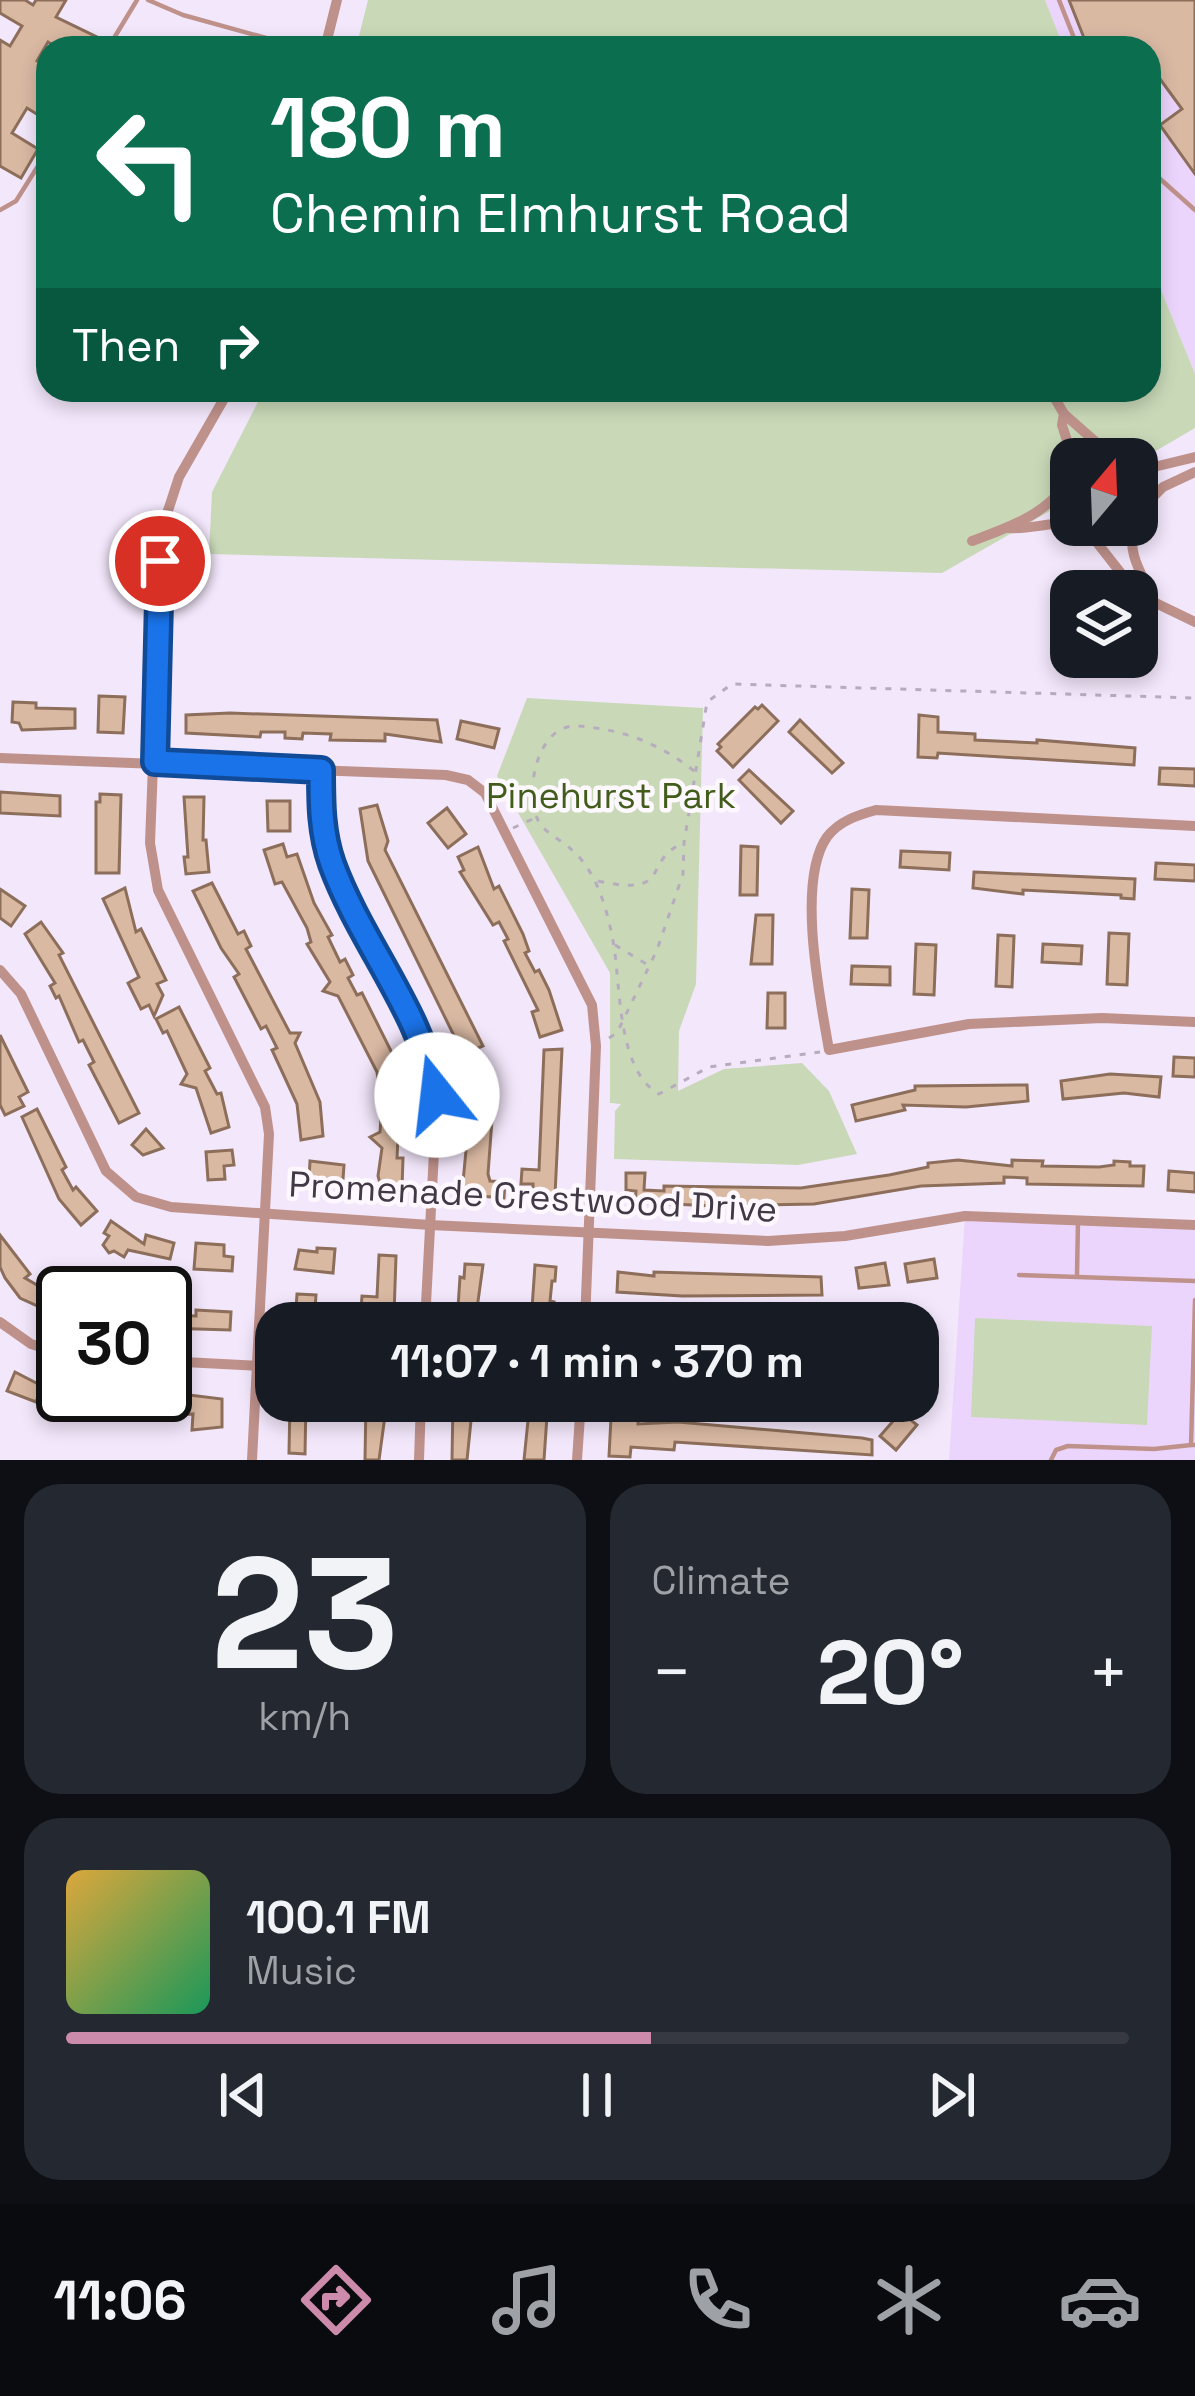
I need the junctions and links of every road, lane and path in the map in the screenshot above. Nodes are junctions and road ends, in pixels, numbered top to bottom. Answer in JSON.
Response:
{"nodes":[{"id":1,"x":136,"y":0,"type":"edge"},
{"id":2,"x":148,"y":0,"type":"edge"},
{"id":3,"x":338,"y":0,"type":"edge"},
{"id":4,"x":1059,"y":0,"type":"edge"},
{"id":5,"x":159,"y":2,"type":"edge"},
{"id":6,"x":115,"y":36,"type":"edge"},
{"id":7,"x":265,"y":36,"type":"edge"},
{"id":8,"x":328,"y":36,"type":"edge"},
{"id":9,"x":1073,"y":36,"type":"edge"},
{"id":10,"x":36,"y":170,"type":"edge"},
{"id":11,"x":1161,"y":180,"type":"edge"},
{"id":12,"x":0,"y":210,"type":"edge"},
{"id":13,"x":1195,"y":210,"type":"edge"},
{"id":14,"x":222,"y":402,"type":"edge"},
{"id":15,"x":1057,"y":402,"type":"edge"},
{"id":16,"x":1064,"y":414,"type":"junction"},
{"id":17,"x":1066,"y":438,"type":"edge"},
{"id":18,"x":1090,"y":438,"type":"edge"},
{"id":19,"x":1195,"y":458,"type":"edge"},
{"id":20,"x":1158,"y":466,"type":"edge"},
{"id":21,"x":1195,"y":472,"type":"edge"},
{"id":22,"x":1158,"y":492,"type":"edge"},
{"id":23,"x":1050,"y":503,"type":"edge"},
{"id":24,"x":1050,"y":523,"type":"edge"},
{"id":25,"x":1009,"y":527,"type":"junction"},
{"id":26,"x":972,"y":542,"type":"dead end"},
{"id":27,"x":1100,"y":546,"type":"edge"},
{"id":28,"x":1119,"y":570,"type":"edge"},
{"id":29,"x":1158,"y":605,"type":"edge"},
{"id":30,"x":1195,"y":622,"type":"edge"},
{"id":31,"x":1195,"y":698,"type":"edge"},
{"id":32,"x":0,"y":758,"type":"edge"},
{"id":33,"x":155,"y":762,"type":"junction"},
{"id":34,"x":321,"y":770,"type":"junction"},
{"id":35,"x":695,"y":772,"type":"junction"},
{"id":36,"x":537,"y":817,"type":"junction"},
{"id":37,"x":1195,"y":826,"type":"edge"},
{"id":38,"x":506,"y":831,"type":"junction"},
{"id":39,"x":684,"y":844,"type":"junction"},
{"id":40,"x":594,"y":880,"type":"junction"},
{"id":41,"x":614,"y":944,"type":"junction"},
{"id":42,"x":649,"y":966,"type":"junction"},
{"id":43,"x":0,"y":970,"type":"edge"},
{"id":44,"x":1195,"y":1022,"type":"edge"},
{"id":45,"x":622,"y":1023,"type":"junction"},
{"id":46,"x":596,"y":1046,"type":"junction"},
{"id":47,"x":830,"y":1050,"type":"junction"},
{"id":48,"x":265,"y":1213,"type":"junction"},
{"id":49,"x":1078,"y":1221,"type":"junction"},
{"id":50,"x":1195,"y":1225,"type":"edge"},
{"id":51,"x":430,"y":1226,"type":"junction"},
{"id":52,"x":590,"y":1234,"type":"junction"},
{"id":53,"x":1019,"y":1274,"type":"dead end"},
{"id":54,"x":1077,"y":1276,"type":"junction"},
{"id":55,"x":1195,"y":1281,"type":"edge"},
{"id":56,"x":1195,"y":1300,"type":"edge"},
{"id":57,"x":262,"y":1302,"type":"edge"},
{"id":58,"x":426,"y":1302,"type":"edge"},
{"id":59,"x":586,"y":1302,"type":"edge"},
{"id":60,"x":0,"y":1322,"type":"edge"},
{"id":61,"x":36,"y":1346,"type":"edge"},
{"id":62,"x":192,"y":1362,"type":"edge"},
{"id":63,"x":255,"y":1366,"type":"edge"},
{"id":64,"x":255,"y":1420,"type":"edge"},
{"id":65,"x":421,"y":1422,"type":"edge"},
{"id":66,"x":579,"y":1422,"type":"edge"},
{"id":67,"x":1193,"y":1445,"type":"edge"},
{"id":68,"x":252,"y":1460,"type":"edge"},
{"id":69,"x":418,"y":1460,"type":"edge"},
{"id":70,"x":577,"y":1460,"type":"edge"},
{"id":71,"x":1051,"y":1460,"type":"edge"}],
"edges":[{"from":1,"to":6,"type":"lane"},
{"from":2,"to":5,"type":"lane"},
{"from":3,"to":8,"type":"street"},
{"from":4,"to":9,"type":"lane"},
{"from":5,"to":7,"type":"lane"},
{"from":10,"to":12,"type":"lane"},
{"from":11,"to":13,"type":"lane"},
{"from":14,"to":33,"type":"street"},
{"from":15,"to":16,"type":"street"},
{"from":16,"to":17,"type":"street"},
{"from":16,"to":18,"type":"street"},
{"from":19,"to":20,"type":"street"},
{"from":21,"to":22,"type":"street"},
{"from":23,"to":25,"type":"street"},
{"from":24,"to":25,"type":"street"},
{"from":25,"to":26,"type":"street"},
{"from":27,"to":28,"type":"street"},
{"from":29,"to":30,"type":"street"},
{"from":31,"to":35,"type":"path"},
{"from":32,"to":33,"type":"street"},
{"from":33,"to":34,"type":"street"},
{"from":33,"to":48,"type":"street"},
{"from":34,"to":38,"type":"street"},
{"from":34,"to":51,"type":"street"},
{"from":35,"to":36,"type":"path"},
{"from":35,"to":39,"type":"path"},
{"from":36,"to":38,"type":"path"},
{"from":36,"to":40,"type":"path"},
{"from":37,"to":47,"type":"street"},
{"from":38,"to":46,"type":"street"},
{"from":39,"to":40,"type":"path"},
{"from":39,"to":42,"type":"path"},
{"from":40,"to":41,"type":"path"},
{"from":41,"to":42,"type":"path"},
{"from":41,"to":45,"type":"path"},
{"from":42,"to":45,"type":"path"},
{"from":43,"to":48,"type":"street","name":"Promenade Crestwood Drive"},
{"from":44,"to":47,"type":"street"},
{"from":45,"to":46,"type":"path"},
{"from":45,"to":47,"type":"path"},
{"from":46,"to":52,"type":"street"},
{"from":48,"to":51,"type":"street","name":"Promenade Crestwood Drive"},
{"from":48,"to":57,"type":"street"},
{"from":49,"to":50,"type":"street","name":"Promenade Crestwood Drive"},
{"from":49,"to":52,"type":"street","name":"Promenade Crestwood Drive"},
{"from":49,"to":54,"type":"lane"},
{"from":51,"to":52,"type":"street","name":"Promenade Crestwood Drive"},
{"from":51,"to":58,"type":"street"},
{"from":52,"to":59,"type":"street"},
{"from":53,"to":54,"type":"lane"},
{"from":54,"to":55,"type":"lane"},
{"from":56,"to":67,"type":"lane"},
{"from":60,"to":61,"type":"street"},
{"from":62,"to":63,"type":"street"},
{"from":64,"to":68,"type":"street"},
{"from":65,"to":69,"type":"street"},
{"from":66,"to":70,"type":"street"},
{"from":67,"to":71,"type":"lane"}]}
